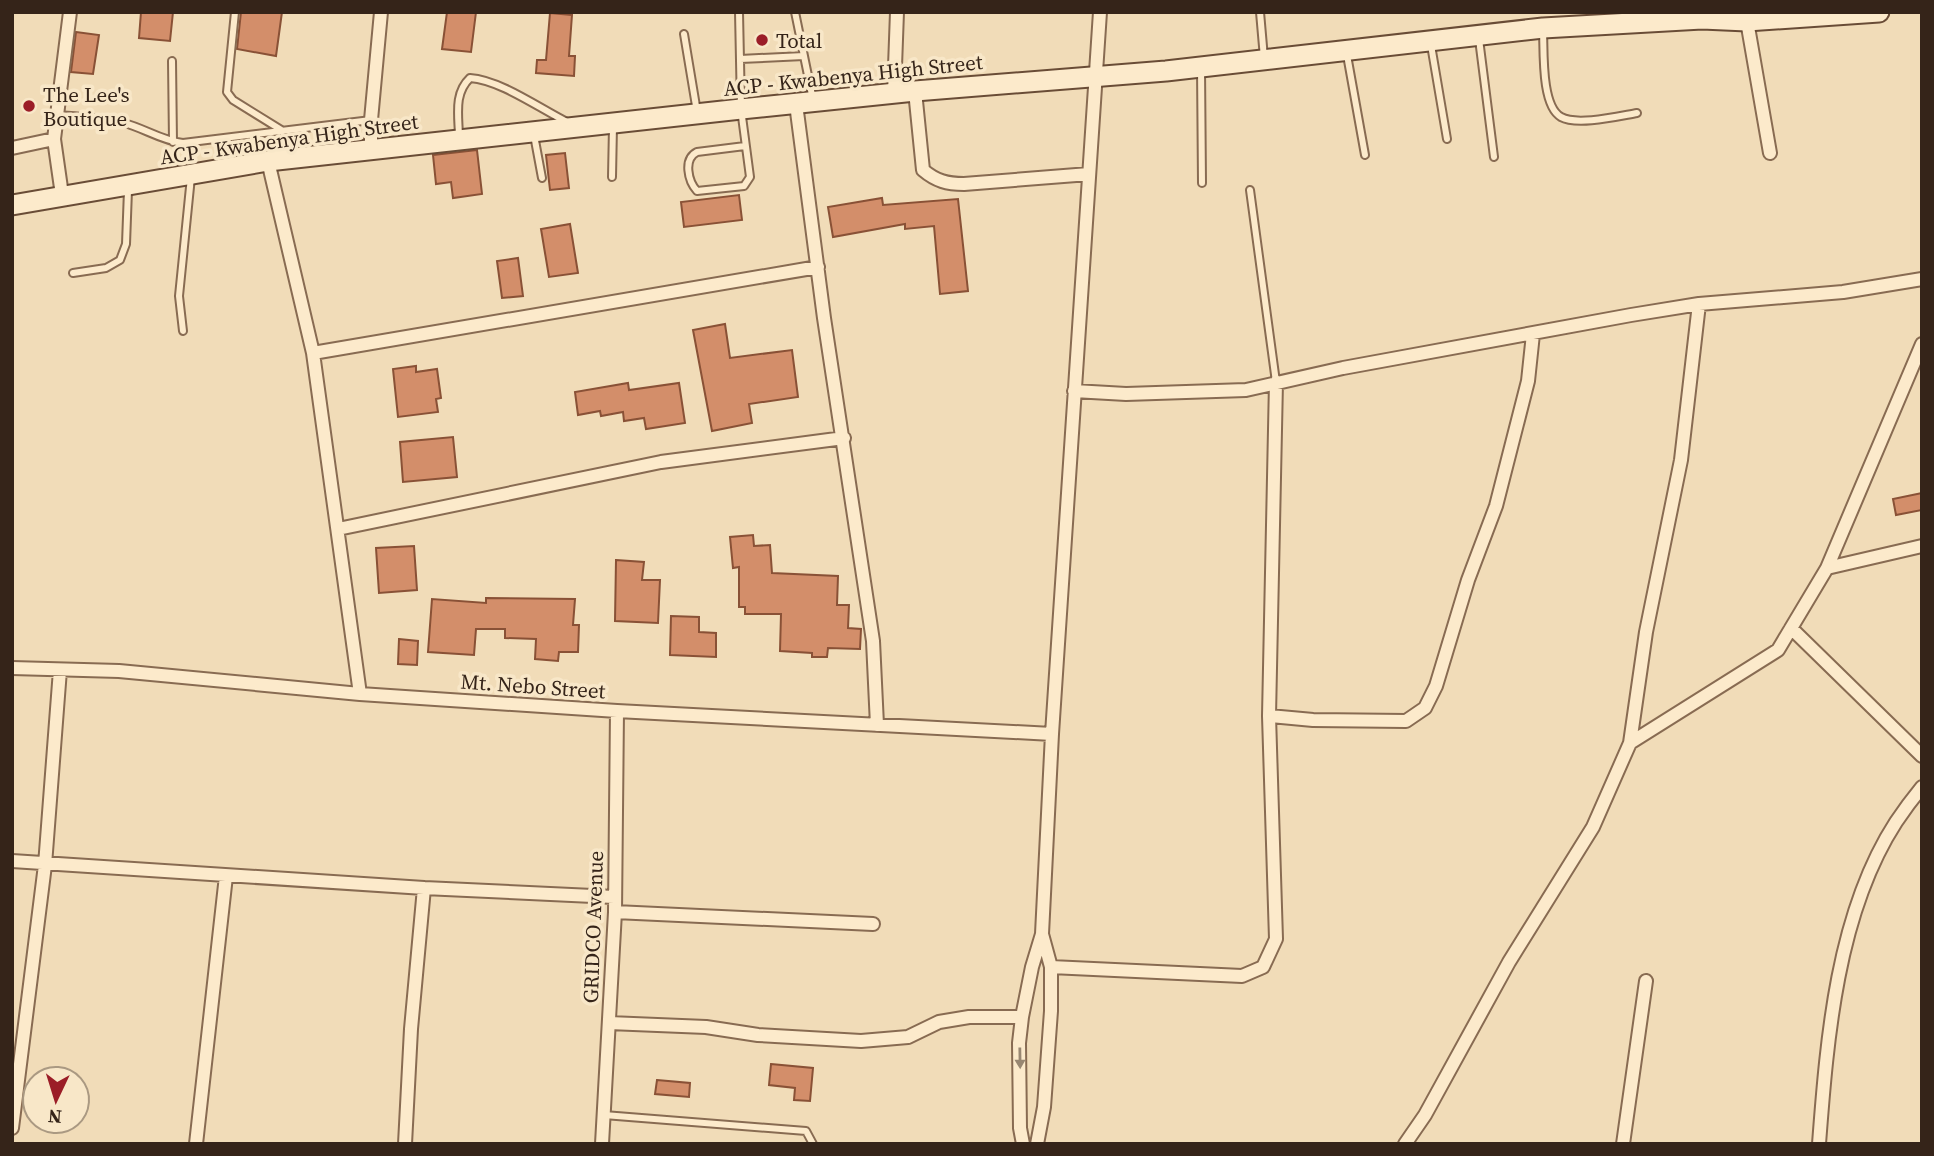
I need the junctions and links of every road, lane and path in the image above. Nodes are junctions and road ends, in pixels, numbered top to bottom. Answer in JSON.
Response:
{"nodes":[{"id":1,"x":70,"y":12,"type":"edge"},
{"id":2,"x":235,"y":12,"type":"edge"},
{"id":3,"x":381,"y":12,"type":"edge"},
{"id":4,"x":739,"y":12,"type":"edge"},
{"id":5,"x":795,"y":12,"type":"edge"},
{"id":6,"x":897,"y":12,"type":"edge"},
{"id":7,"x":1100,"y":12,"type":"edge"},
{"id":8,"x":1261,"y":12,"type":"edge"},
{"id":9,"x":1879,"y":12,"type":"edge"},
{"id":10,"x":1701,"y":16,"type":"edge"},
{"id":11,"x":1739,"y":17,"type":"edge"},
{"id":12,"x":1543,"y":28,"type":"junction"},
{"id":13,"x":684,"y":34,"type":"dead end"},
{"id":14,"x":1478,"y":34,"type":"junction"},
{"id":15,"x":1430,"y":40,"type":"junction"},
{"id":16,"x":1346,"y":50,"type":"junction"},
{"id":17,"x":804,"y":56,"type":"junction"},
{"id":18,"x":740,"y":59,"type":"junction"},
{"id":19,"x":1264,"y":60,"type":"junction"},
{"id":20,"x":172,"y":61,"type":"dead end"},
{"id":21,"x":1201,"y":66,"type":"junction"},
{"id":22,"x":1095,"y":77,"type":"junction"},
{"id":23,"x":915,"y":91,"type":"junction"},
{"id":24,"x":894,"y":93,"type":"junction"},
{"id":25,"x":805,"y":103,"type":"junction"},
{"id":26,"x":741,"y":108,"type":"junction"},
{"id":27,"x":1637,"y":113,"type":"dead end"},
{"id":28,"x":56,"y":114,"type":"junction"},
{"id":29,"x":697,"y":114,"type":"junction"},
{"id":30,"x":371,"y":120,"type":"junction"},
{"id":31,"x":613,"y":123,"type":"junction"},
{"id":32,"x":577,"y":127,"type":"junction"},
{"id":33,"x":283,"y":131,"type":"junction"},
{"id":34,"x":533,"y":132,"type":"junction"},
{"id":35,"x":54,"y":139,"type":"junction"},
{"id":36,"x":1447,"y":139,"type":"dead end"},
{"id":37,"x":459,"y":141,"type":"junction"},
{"id":38,"x":173,"y":142,"type":"junction"},
{"id":39,"x":745,"y":146,"type":"junction"},
{"id":40,"x":12,"y":148,"type":"edge"},
{"id":41,"x":371,"y":148,"type":"junction"},
{"id":42,"x":1770,"y":153,"type":"dead end"},
{"id":43,"x":1366,"y":155,"type":"dead end"},
{"id":44,"x":1494,"y":157,"type":"dead end"},
{"id":45,"x":268,"y":160,"type":"junction"},
{"id":46,"x":191,"y":173,"type":"junction"},
{"id":47,"x":1089,"y":174,"type":"junction"},
{"id":48,"x":542,"y":177,"type":"dead end"},
{"id":49,"x":612,"y":177,"type":"dead end"},
{"id":50,"x":1202,"y":183,"type":"dead end"},
{"id":51,"x":128,"y":184,"type":"junction"},
{"id":52,"x":1250,"y":190,"type":"dead end"},
{"id":53,"x":62,"y":195,"type":"junction"},
{"id":54,"x":12,"y":205,"type":"edge"},
{"id":55,"x":818,"y":267,"type":"junction"},
{"id":56,"x":73,"y":273,"type":"dead end"},
{"id":57,"x":1922,"y":279,"type":"edge"},
{"id":58,"x":1699,"y":304,"type":"junction"},
{"id":59,"x":183,"y":331,"type":"dead end"},
{"id":60,"x":1533,"y":334,"type":"junction"},
{"id":61,"x":1922,"y":344,"type":"edge"},
{"id":62,"x":313,"y":353,"type":"junction"},
{"id":63,"x":1276,"y":382,"type":"junction"},
{"id":64,"x":1074,"y":391,"type":"junction"},
{"id":65,"x":844,"y":438,"type":"junction"},
{"id":66,"x":338,"y":529,"type":"junction"},
{"id":67,"x":1922,"y":546,"type":"edge"},
{"id":68,"x":1828,"y":568,"type":"junction"},
{"id":69,"x":1791,"y":628,"type":"junction"},
{"id":70,"x":12,"y":668,"type":"edge"},
{"id":71,"x":60,"y":670,"type":"junction"},
{"id":72,"x":360,"y":694,"type":"junction"},
{"id":73,"x":617,"y":711,"type":"junction"},
{"id":74,"x":1269,"y":716,"type":"junction"},
{"id":75,"x":877,"y":726,"type":"junction"},
{"id":76,"x":1052,"y":734,"type":"junction"},
{"id":77,"x":1630,"y":743,"type":"junction"},
{"id":78,"x":1922,"y":756,"type":"edge"},
{"id":79,"x":1922,"y":787,"type":"edge"},
{"id":80,"x":12,"y":861,"type":"edge"},
{"id":81,"x":45,"y":865,"type":"junction"},
{"id":82,"x":226,"y":876,"type":"junction"},
{"id":83,"x":424,"y":888,"type":"junction"},
{"id":84,"x":614,"y":897,"type":"junction"},
{"id":85,"x":615,"y":912,"type":"junction"},
{"id":86,"x":873,"y":924,"type":"dead end"},
{"id":87,"x":1042,"y":934,"type":"junction"},
{"id":88,"x":1051,"y":967,"type":"junction"},
{"id":89,"x":1646,"y":981,"type":"dead end"},
{"id":90,"x":1022,"y":1017,"type":"junction"},
{"id":91,"x":609,"y":1023,"type":"junction"},
{"id":92,"x":604,"y":1115,"type":"junction"},
{"id":93,"x":12,"y":1128,"type":"edge"},
{"id":94,"x":196,"y":1144,"type":"edge"},
{"id":95,"x":405,"y":1144,"type":"edge"},
{"id":96,"x":602,"y":1144,"type":"edge"},
{"id":97,"x":813,"y":1144,"type":"edge"},
{"id":98,"x":1023,"y":1144,"type":"edge"},
{"id":99,"x":1037,"y":1144,"type":"edge"},
{"id":100,"x":1405,"y":1144,"type":"edge"},
{"id":101,"x":1623,"y":1144,"type":"edge"},
{"id":102,"x":1819,"y":1144,"type":"edge"}],
"edges":[{"from":1,"to":28,"type":"street"},
{"from":2,"to":33,"type":"lane"},
{"from":3,"to":30,"type":"street"},
{"from":4,"to":18,"type":"lane"},
{"from":5,"to":17,"type":"lane"},
{"from":6,"to":24,"type":"street"},
{"from":7,"to":22,"type":"street"},
{"from":8,"to":19,"type":"lane"},
{"from":9,"to":11,"type":"main road","name":"ACP - Kwabenya High Street"},
{"from":10,"to":11,"type":"main road","name":"ACP - Kwabenya High Street"},
{"from":10,"to":12,"type":"main road","name":"ACP - Kwabenya High Street"},
{"from":11,"to":42,"type":"street"},
{"from":12,"to":14,"type":"main road","name":"ACP - Kwabenya High Street"},
{"from":12,"to":27,"type":"lane"},
{"from":13,"to":29,"type":"lane"},
{"from":14,"to":15,"type":"main road","name":"ACP - Kwabenya High Street"},
{"from":14,"to":44,"type":"lane"},
{"from":15,"to":16,"type":"main road","name":"ACP - Kwabenya High Street"},
{"from":15,"to":36,"type":"lane"},
{"from":16,"to":19,"type":"main road","name":"ACP - Kwabenya High Street"},
{"from":16,"to":43,"type":"lane"},
{"from":17,"to":18,"type":"lane"},
{"from":17,"to":25,"type":"lane"},
{"from":18,"to":26,"type":"lane"},
{"from":19,"to":21,"type":"main road","name":"ACP - Kwabenya High Street"},
{"from":20,"to":38,"type":"lane"},
{"from":21,"to":22,"type":"main road","name":"ACP - Kwabenya High Street"},
{"from":21,"to":50,"type":"lane"},
{"from":22,"to":23,"type":"main road","name":"ACP - Kwabenya High Street"},
{"from":22,"to":47,"type":"street"},
{"from":23,"to":24,"type":"main road","name":"ACP - Kwabenya High Street"},
{"from":23,"to":47,"type":"street"},
{"from":24,"to":25,"type":"main road","name":"ACP - Kwabenya High Street"},
{"from":25,"to":26,"type":"main road","name":"ACP - Kwabenya High Street"},
{"from":25,"to":55,"type":"street"},
{"from":26,"to":29,"type":"main road","name":"ACP - Kwabenya High Street"},
{"from":26,"to":39,"type":"lane"},
{"from":28,"to":35,"type":"street"},
{"from":28,"to":38,"type":"lane"},
{"from":29,"to":31,"type":"main road","name":"ACP - Kwabenya High Street"},
{"from":30,"to":33,"type":"lane"},
{"from":30,"to":41,"type":"street"},
{"from":31,"to":32,"type":"main road","name":"ACP - Kwabenya High Street"},
{"from":31,"to":49,"type":"lane"},
{"from":32,"to":34,"type":"main road","name":"ACP - Kwabenya High Street"},
{"from":32,"to":37,"type":"lane"},
{"from":33,"to":38,"type":"lane"},
{"from":34,"to":37,"type":"main road","name":"ACP - Kwabenya High Street"},
{"from":34,"to":48,"type":"lane"},
{"from":35,"to":40,"type":"street"},
{"from":35,"to":53,"type":"street"},
{"from":37,"to":41,"type":"main road","name":"ACP - Kwabenya High Street"},
{"from":39,"to":39,"type":"lane"},
{"from":41,"to":45,"type":"main road","name":"ACP - Kwabenya High Street"},
{"from":45,"to":46,"type":"main road","name":"ACP - Kwabenya High Street"},
{"from":45,"to":62,"type":"street"},
{"from":46,"to":51,"type":"main road","name":"ACP - Kwabenya High Street"},
{"from":46,"to":59,"type":"lane"},
{"from":47,"to":64,"type":"street"},
{"from":51,"to":53,"type":"main road","name":"ACP - Kwabenya High Street"},
{"from":51,"to":56,"type":"lane"},
{"from":52,"to":63,"type":"lane"},
{"from":53,"to":54,"type":"main road","name":"ACP - Kwabenya High Street"},
{"from":55,"to":62,"type":"street"},
{"from":55,"to":65,"type":"street"},
{"from":57,"to":58,"type":"street"},
{"from":58,"to":60,"type":"street"},
{"from":58,"to":77,"type":"street"},
{"from":60,"to":63,"type":"street"},
{"from":60,"to":74,"type":"street"},
{"from":61,"to":68,"type":"street"},
{"from":62,"to":66,"type":"street"},
{"from":63,"to":64,"type":"street"},
{"from":63,"to":74,"type":"street"},
{"from":64,"to":76,"type":"street"},
{"from":65,"to":66,"type":"street"},
{"from":65,"to":75,"type":"street"},
{"from":66,"to":72,"type":"street"},
{"from":67,"to":68,"type":"street"},
{"from":68,"to":69,"type":"street"},
{"from":69,"to":77,"type":"street"},
{"from":69,"to":78,"type":"street"},
{"from":70,"to":71,"type":"street","name":"Mt. Nebo Street"},
{"from":71,"to":72,"type":"street","name":"Mt. Nebo Street"},
{"from":71,"to":81,"type":"street"},
{"from":72,"to":73,"type":"street","name":"Mt. Nebo Street"},
{"from":73,"to":75,"type":"street","name":"Mt. Nebo Street"},
{"from":73,"to":84,"type":"street","name":"GRIDCO Avenue"},
{"from":74,"to":88,"type":"street"},
{"from":75,"to":76,"type":"street","name":"Mt. Nebo Street"},
{"from":76,"to":87,"type":"street"},
{"from":77,"to":100,"type":"street"},
{"from":79,"to":102,"type":"street"},
{"from":80,"to":81,"type":"street"},
{"from":81,"to":82,"type":"street"},
{"from":81,"to":93,"type":"street"},
{"from":82,"to":83,"type":"street"},
{"from":82,"to":94,"type":"street"},
{"from":83,"to":84,"type":"street"},
{"from":83,"to":95,"type":"street"},
{"from":84,"to":85,"type":"street","name":"GRIDCO Avenue"},
{"from":85,"to":86,"type":"street"},
{"from":85,"to":91,"type":"street","name":"GRIDCO Avenue"},
{"from":87,"to":88,"type":"street"},
{"from":87,"to":90,"type":"street"},
{"from":88,"to":99,"type":"street"},
{"from":89,"to":101,"type":"street"},
{"from":90,"to":91,"type":"street"},
{"from":90,"to":98,"type":"street","one_way":true},
{"from":91,"to":92,"type":"street","name":"GRIDCO Avenue"},
{"from":92,"to":96,"type":"street","name":"GRIDCO Avenue"},
{"from":92,"to":97,"type":"lane"}]}
